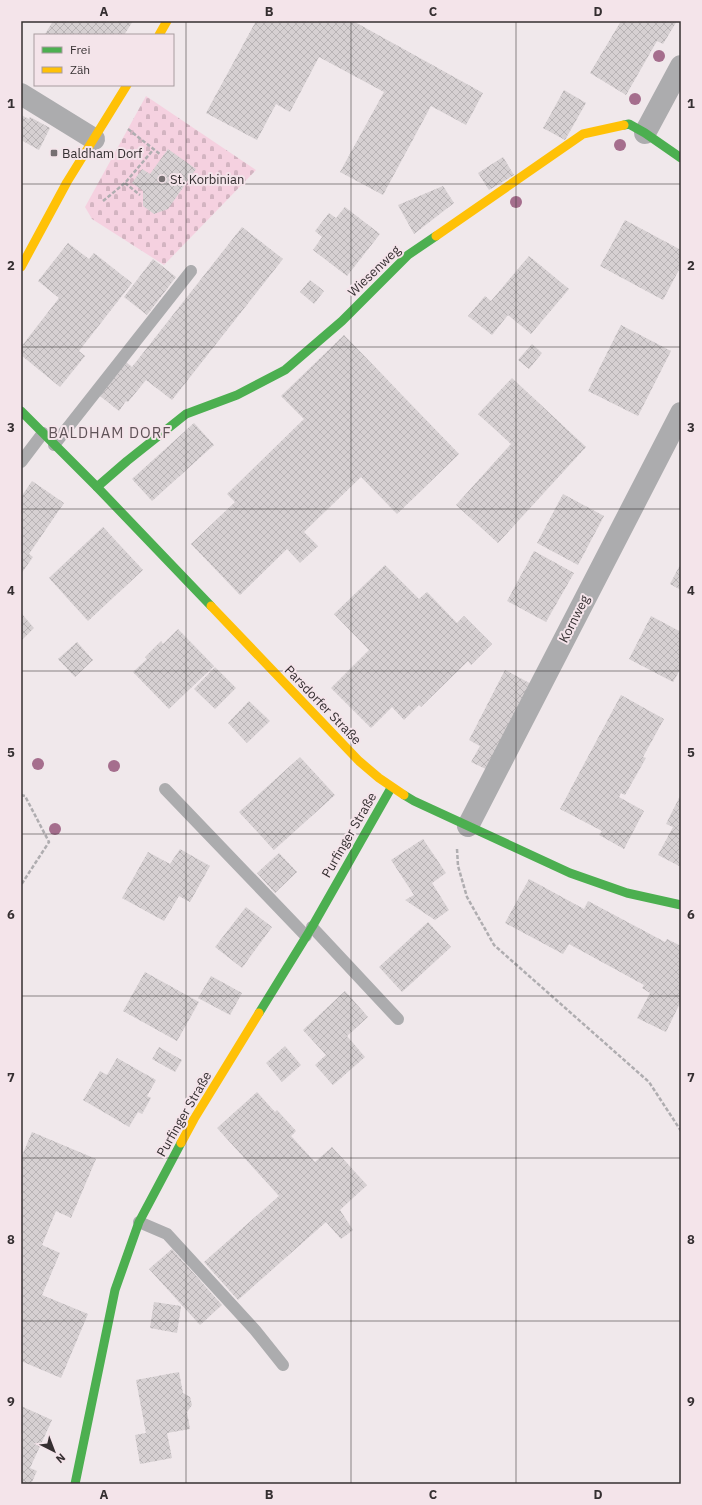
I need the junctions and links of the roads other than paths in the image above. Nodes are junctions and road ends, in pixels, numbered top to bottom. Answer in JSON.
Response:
{"nodes":[{"id":1,"x":167,"y":21,"type":"edge"},
{"id":2,"x":159,"y":34,"type":"edge"},
{"id":3,"x":681,"y":66,"type":"edge"},
{"id":4,"x":126,"y":86,"type":"edge"},
{"id":5,"x":21,"y":94,"type":"edge"},
{"id":6,"x":646,"y":133,"type":"junction"},
{"id":7,"x":94,"y":139,"type":"junction"},
{"id":8,"x":681,"y":158,"type":"edge"},
{"id":9,"x":21,"y":267,"type":"edge"},
{"id":10,"x":191,"y":271,"type":"dead end"},
{"id":11,"x":21,"y":411,"type":"edge"},
{"id":12,"x":681,"y":413,"type":"edge"},
{"id":13,"x":43,"y":433,"type":"junction"},
{"id":14,"x":54,"y":445,"type":"junction"},
{"id":15,"x":21,"y":462,"type":"edge"},
{"id":16,"x":97,"y":488,"type":"junction"},
{"id":17,"x":391,"y":788,"type":"junction"},
{"id":18,"x":165,"y":789,"type":"dead end"},
{"id":19,"x":462,"y":823,"type":"junction"},
{"id":20,"x":681,"y":905,"type":"edge"},
{"id":21,"x":309,"y":932,"type":"junction"},
{"id":22,"x":398,"y":1019,"type":"dead end"},
{"id":23,"x":139,"y":1222,"type":"junction"},
{"id":24,"x":283,"y":1365,"type":"dead end"},
{"id":25,"x":75,"y":1484,"type":"edge"}],
"edges":[{"from":1,"to":2,"type":"street"},
{"from":3,"to":6,"type":"street"},
{"from":4,"to":7,"type":"street"},
{"from":5,"to":7,"type":"street"},
{"from":6,"to":8,"type":"street","name":"Wiesenweg"},
{"from":6,"to":16,"type":"street","name":"Wiesenweg"},
{"from":7,"to":9,"type":"street"},
{"from":10,"to":14,"type":"lane"},
{"from":11,"to":13,"type":"street","name":"Parsdorfer Straße"},
{"from":12,"to":19,"type":"street","name":"Kornweg"},
{"from":13,"to":14,"type":"street","name":"Parsdorfer Straße"},
{"from":13,"to":15,"type":"lane"},
{"from":14,"to":16,"type":"street","name":"Parsdorfer Straße"},
{"from":16,"to":17,"type":"street","name":"Parsdorfer Straße"},
{"from":17,"to":19,"type":"street","name":"Parsdorfer Straße"},
{"from":17,"to":21,"type":"street","name":"Purfinger Straße"},
{"from":18,"to":21,"type":"lane"},
{"from":19,"to":20,"type":"street","name":"Parsdorfer Straße"},
{"from":21,"to":22,"type":"lane"},
{"from":21,"to":23,"type":"street","name":"Purfinger Straße"},
{"from":23,"to":24,"type":"lane"},
{"from":23,"to":25,"type":"street","name":"Purfinger Straße"}]}
